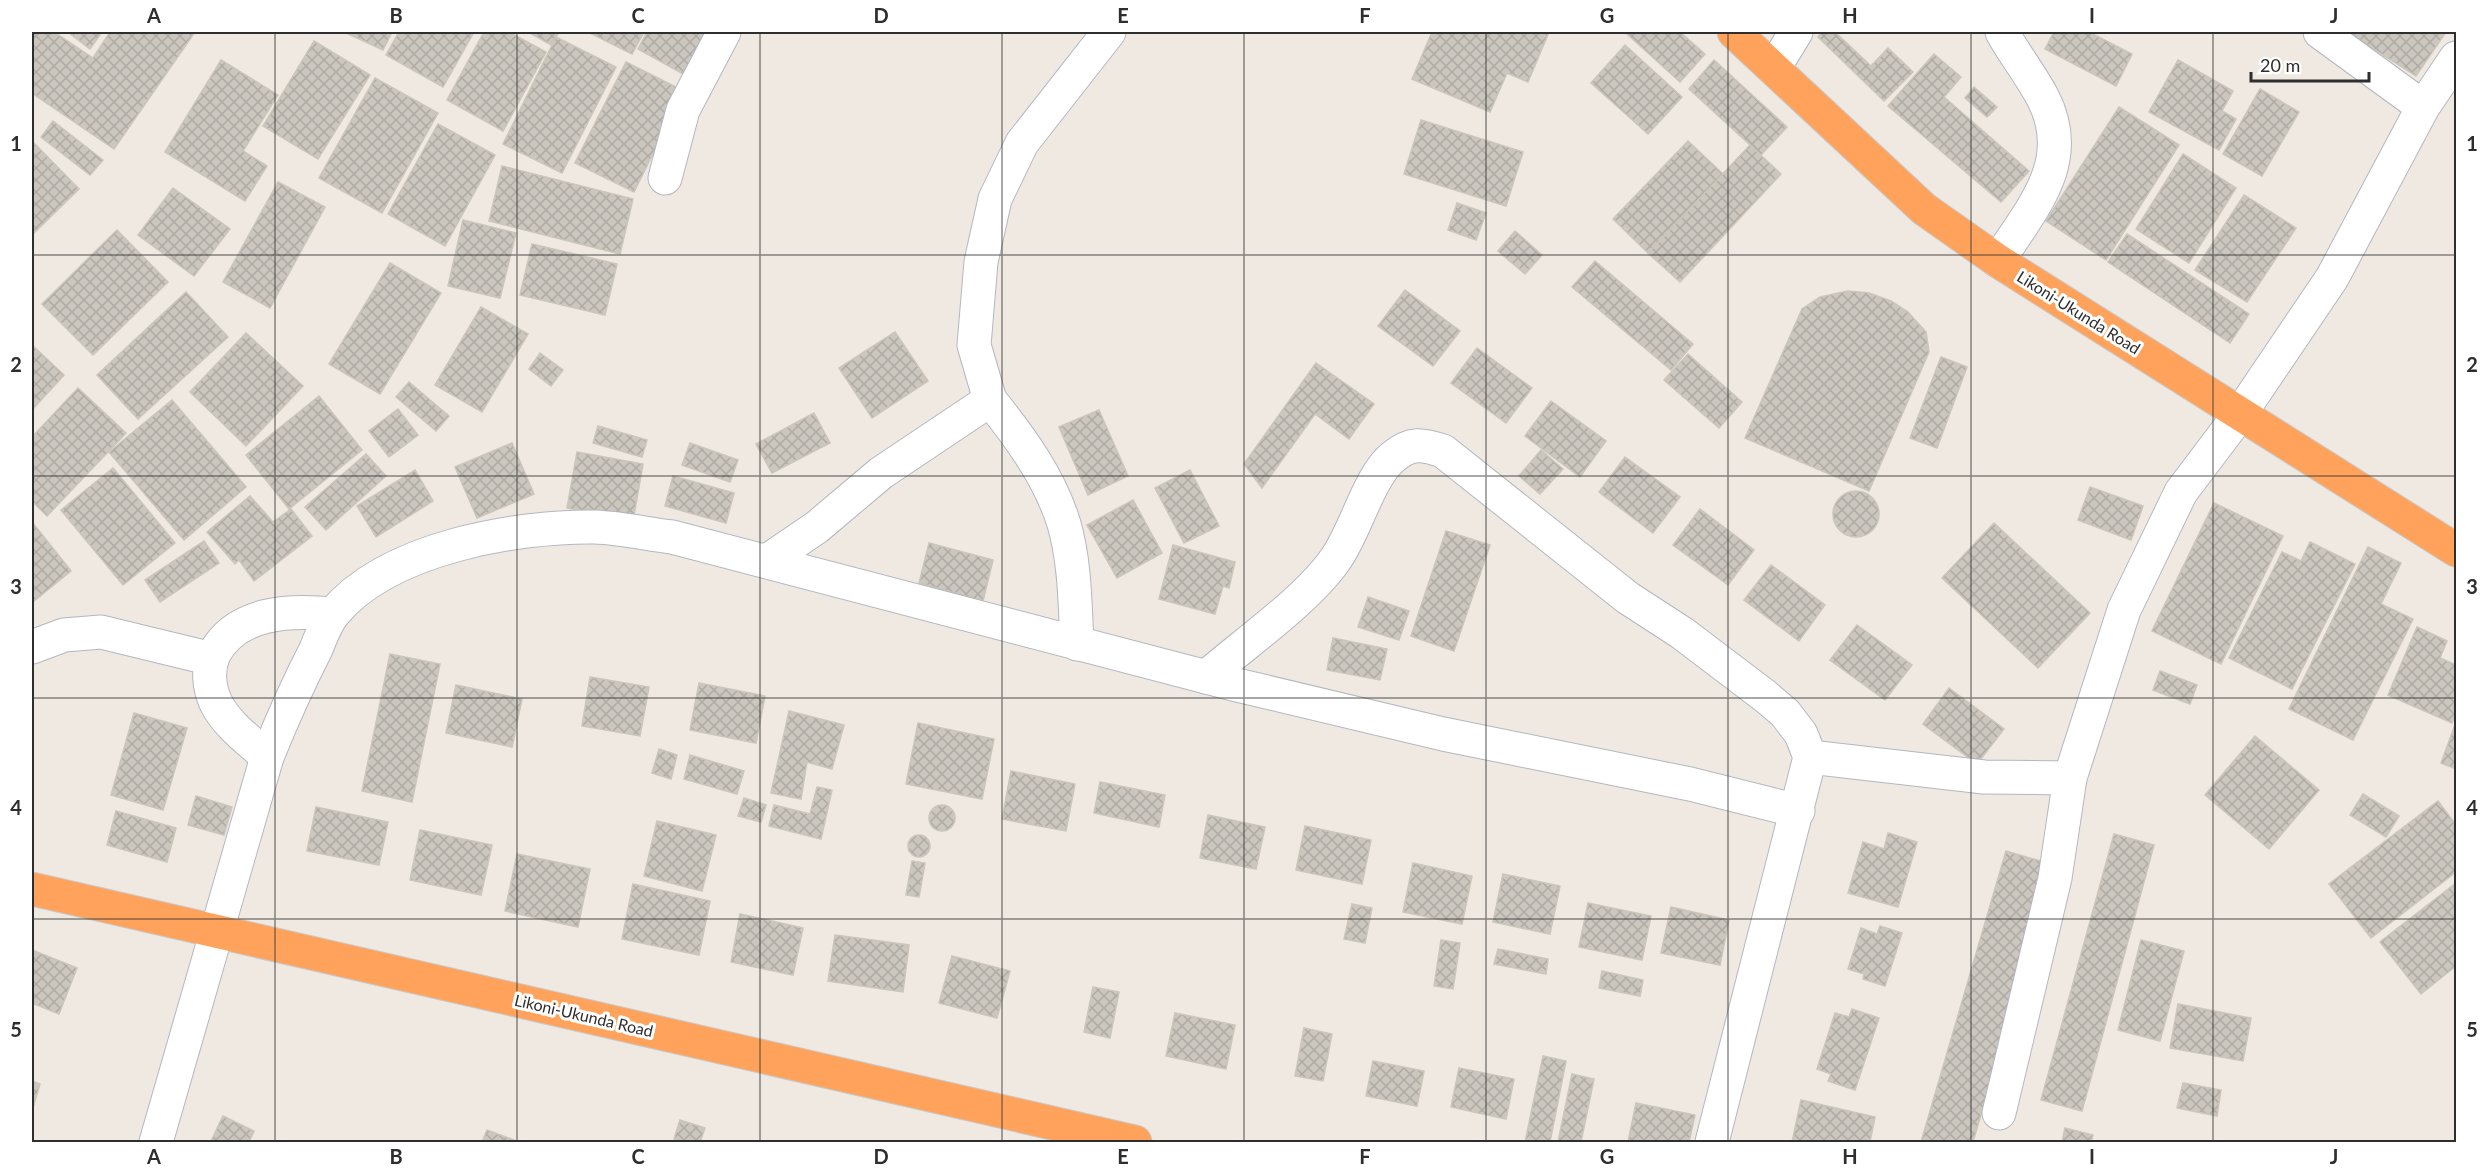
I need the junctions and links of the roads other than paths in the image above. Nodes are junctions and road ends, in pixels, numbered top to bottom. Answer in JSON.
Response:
{"nodes":[{"id":1,"x":724,"y":32,"type":"edge"},
{"id":2,"x":1109,"y":32,"type":"edge"},
{"id":3,"x":1734,"y":32,"type":"edge"},
{"id":4,"x":1796,"y":32,"type":"edge"},
{"id":5,"x":2002,"y":32,"type":"edge"},
{"id":6,"x":2320,"y":32,"type":"edge"},
{"id":7,"x":2457,"y":58,"type":"edge"},
{"id":8,"x":1774,"y":68,"type":"junction"},
{"id":9,"x":2423,"y":107,"type":"junction"},
{"id":10,"x":665,"y":178,"type":"dead end"},
{"id":11,"x":1998,"y":261,"type":"junction"},
{"id":12,"x":990,"y":400,"type":"junction"},
{"id":13,"x":2240,"y":414,"type":"junction"},
{"id":14,"x":2457,"y":550,"type":"edge"},
{"id":15,"x":767,"y":561,"type":"junction"},
{"id":16,"x":333,"y":614,"type":"junction"},
{"id":17,"x":1077,"y":644,"type":"junction"},
{"id":18,"x":32,"y":647,"type":"edge"},
{"id":19,"x":212,"y":659,"type":"junction"},
{"id":20,"x":1206,"y":677,"type":"junction"},
{"id":21,"x":267,"y":757,"type":"junction"},
{"id":22,"x":1810,"y":757,"type":"junction"},
{"id":23,"x":2070,"y":778,"type":"junction"},
{"id":24,"x":1798,"y":811,"type":"junction"},
{"id":25,"x":32,"y":889,"type":"edge"},
{"id":26,"x":218,"y":930,"type":"junction"},
{"id":27,"x":1999,"y":1113,"type":"dead end"},
{"id":28,"x":156,"y":1143,"type":"edge"},
{"id":29,"x":1135,"y":1143,"type":"edge"},
{"id":30,"x":1712,"y":1143,"type":"edge"}],
"edges":[{"from":1,"to":10,"type":"street"},
{"from":2,"to":12,"type":"street"},
{"from":3,"to":8,"type":"highway","name":"Likoni-Ukunda Road"},
{"from":4,"to":8,"type":"street"},
{"from":5,"to":11,"type":"street"},
{"from":6,"to":9,"type":"street"},
{"from":7,"to":9,"type":"street"},
{"from":8,"to":11,"type":"highway","name":"Likoni-Ukunda Road"},
{"from":9,"to":13,"type":"street"},
{"from":11,"to":13,"type":"highway","name":"Likoni-Ukunda Road"},
{"from":12,"to":15,"type":"street"},
{"from":12,"to":17,"type":"street"},
{"from":13,"to":14,"type":"highway","name":"Likoni-Ukunda Road"},
{"from":13,"to":23,"type":"street"},
{"from":15,"to":16,"type":"street"},
{"from":15,"to":17,"type":"street"},
{"from":16,"to":19,"type":"street"},
{"from":16,"to":21,"type":"street"},
{"from":17,"to":20,"type":"street"},
{"from":18,"to":19,"type":"street"},
{"from":19,"to":21,"type":"street"},
{"from":20,"to":22,"type":"street"},
{"from":20,"to":24,"type":"street"},
{"from":21,"to":26,"type":"street"},
{"from":22,"to":23,"type":"street"},
{"from":22,"to":24,"type":"street"},
{"from":23,"to":27,"type":"street"},
{"from":24,"to":30,"type":"street"},
{"from":25,"to":26,"type":"highway","name":"Likoni-Ukunda Road"},
{"from":26,"to":28,"type":"street"},
{"from":26,"to":29,"type":"highway","name":"Likoni-Ukunda Road"}]}
